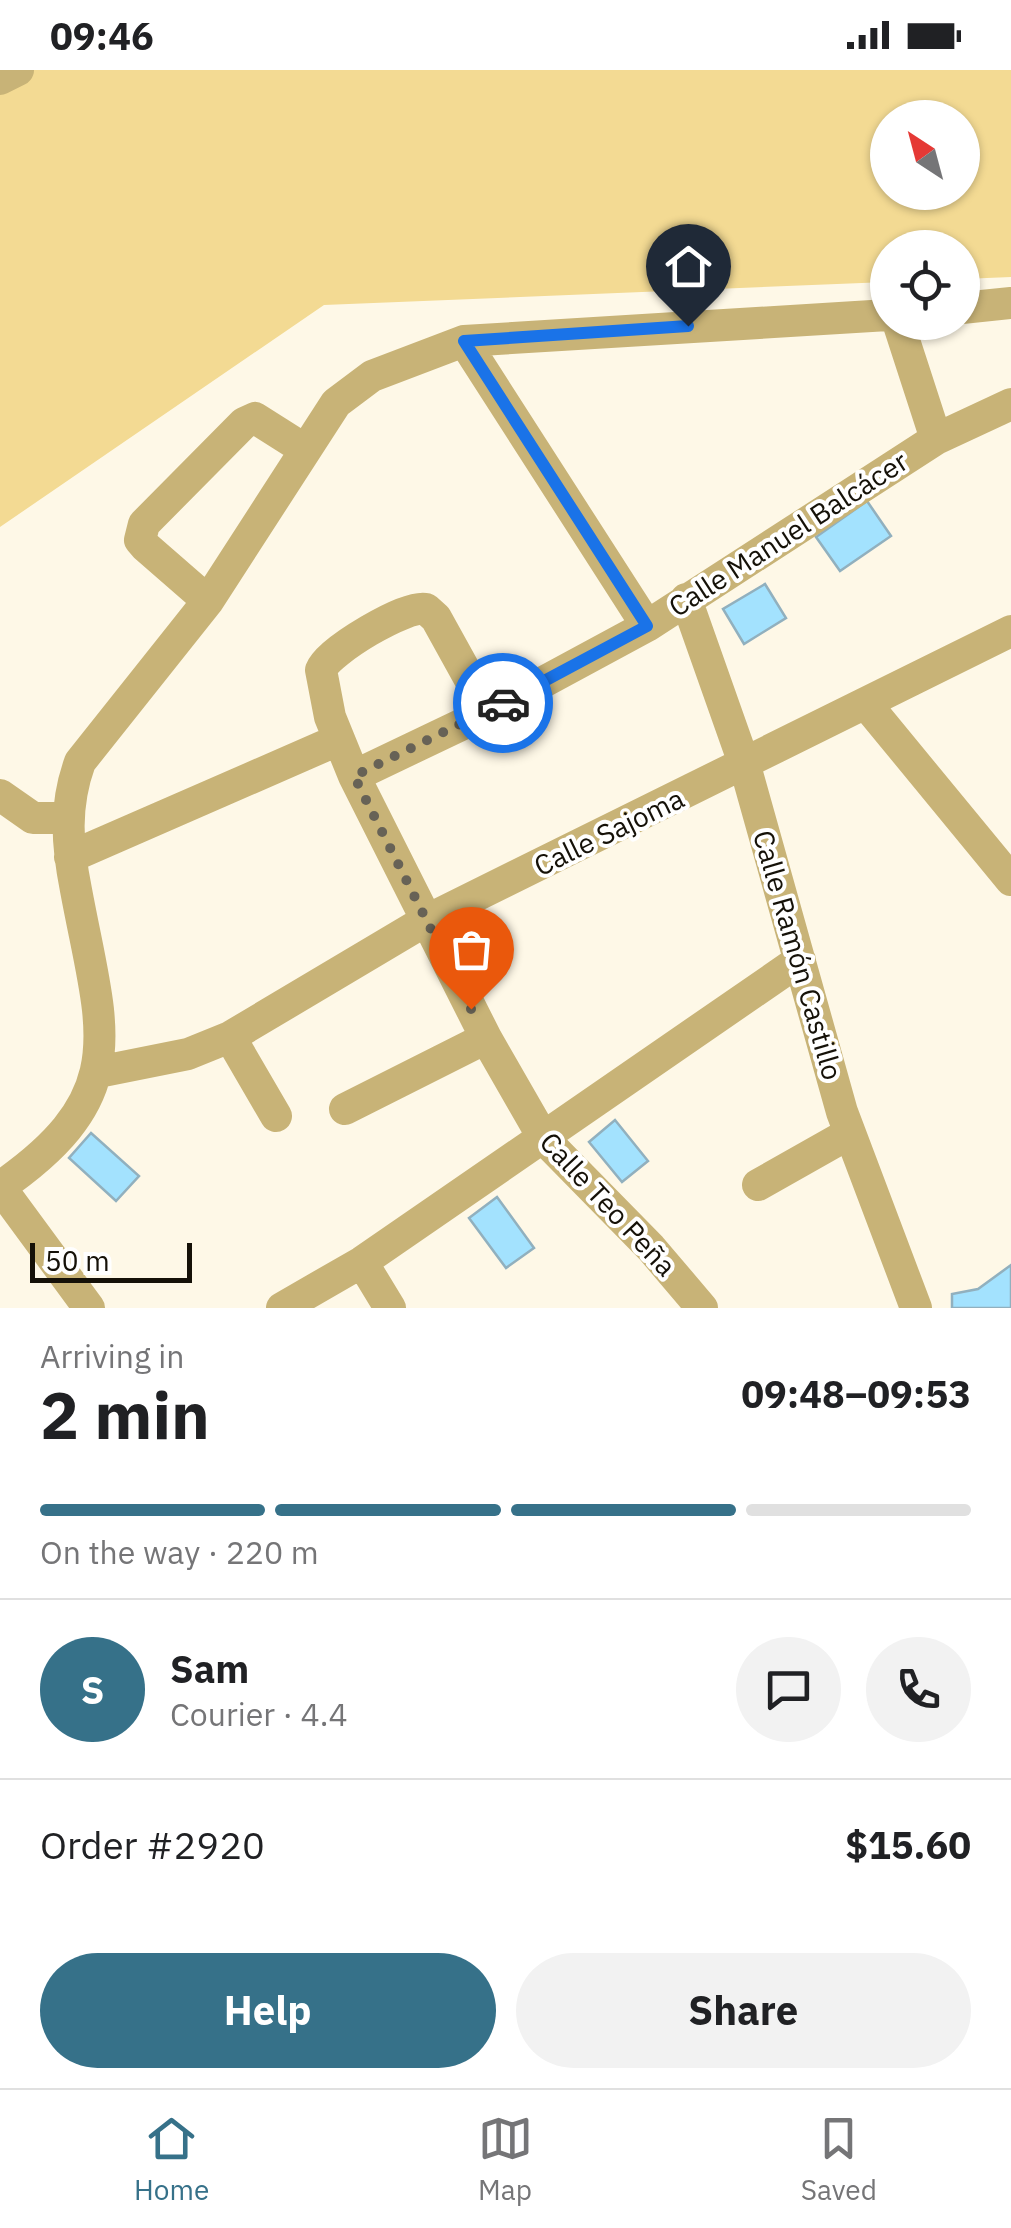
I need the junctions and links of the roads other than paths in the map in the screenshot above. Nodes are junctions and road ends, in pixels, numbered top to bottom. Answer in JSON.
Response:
{"nodes":[{"id":1,"x":18,"y":70,"type":"edge"},
{"id":2,"x":0,"y":78,"type":"edge"},
{"id":3,"x":1011,"y":303,"type":"edge"},
{"id":4,"x":980,"y":306,"type":"edge"},
{"id":5,"x":870,"y":316,"type":"edge"},
{"id":6,"x":904,"y":340,"type":"edge"},
{"id":7,"x":464,"y":341,"type":"junction"},
{"id":8,"x":1011,"y":404,"type":"edge"},
{"id":9,"x":936,"y":439,"type":"junction"},
{"id":10,"x":304,"y":448,"type":"junction"},
{"id":11,"x":686,"y":599,"type":"junction"},
{"id":12,"x":208,"y":602,"type":"junction"},
{"id":13,"x":647,"y":626,"type":"junction"},
{"id":14,"x":1011,"y":631,"type":"edge"},
{"id":15,"x":867,"y":705,"type":"junction"},
{"id":16,"x":488,"y":712,"type":"junction"},
{"id":17,"x":338,"y":740,"type":"junction"},
{"id":18,"x":745,"y":766,"type":"junction"},
{"id":19,"x":354,"y":776,"type":"junction"},
{"id":20,"x":0,"y":796,"type":"edge"},
{"id":21,"x":33,"y":818,"type":"junction"},
{"id":22,"x":66,"y":818,"type":"junction"},
{"id":23,"x":0,"y":834,"type":"edge"},
{"id":24,"x":70,"y":857,"type":"junction"},
{"id":25,"x":1011,"y":880,"type":"edge"},
{"id":26,"x":425,"y":921,"type":"junction"},
{"id":27,"x":800,"y":960,"type":"junction"},
{"id":28,"x":230,"y":1037,"type":"junction"},
{"id":29,"x":486,"y":1038,"type":"junction"},
{"id":30,"x":98,"y":1072,"type":"junction"},
{"id":31,"x":346,"y":1109,"type":"dead end"},
{"id":32,"x":276,"y":1116,"type":"dead end"},
{"id":33,"x":850,"y":1133,"type":"junction"},
{"id":34,"x":544,"y":1138,"type":"junction"},
{"id":35,"x":758,"y":1185,"type":"dead end"},
{"id":36,"x":0,"y":1187,"type":"edge"},
{"id":37,"x":362,"y":1262,"type":"junction"},
{"id":38,"x":89,"y":1308,"type":"edge"},
{"id":39,"x":282,"y":1308,"type":"edge"},
{"id":40,"x":390,"y":1308,"type":"edge"},
{"id":41,"x":702,"y":1308,"type":"edge"},
{"id":42,"x":916,"y":1308,"type":"edge"}],
"edges":[{"from":1,"to":2,"type":"street"},
{"from":3,"to":4,"type":"street"},
{"from":5,"to":7,"type":"street"},
{"from":6,"to":9,"type":"street"},
{"from":7,"to":10,"type":"street"},
{"from":7,"to":13,"type":"street"},
{"from":8,"to":9,"type":"street","name":"Calle Manuel Balcácer"},
{"from":9,"to":11,"type":"street","name":"Calle Manuel Balcácer"},
{"from":10,"to":12,"type":"street"},
{"from":10,"to":12,"type":"street"},
{"from":11,"to":13,"type":"street","name":"Calle Manuel Balcácer"},
{"from":11,"to":18,"type":"street","name":"Calle Ramón Castillo"},
{"from":12,"to":22,"type":"street"},
{"from":13,"to":16,"type":"street","name":"Calle Manuel Balcácer"},
{"from":14,"to":15,"type":"street","name":"Calle Sajoma"},
{"from":15,"to":18,"type":"street","name":"Calle Sajoma"},
{"from":15,"to":25,"type":"street"},
{"from":16,"to":17,"type":"street","name":"Calle Teo Peña"},
{"from":16,"to":19,"type":"street","name":"Calle Manuel Balcácer"},
{"from":17,"to":19,"type":"street","name":"Calle Teo Peña"},
{"from":17,"to":24,"type":"street"},
{"from":18,"to":26,"type":"street","name":"Calle Sajoma"},
{"from":18,"to":27,"type":"street","name":"Calle Ramón Castillo"},
{"from":19,"to":26,"type":"street","name":"Calle Teo Peña"},
{"from":20,"to":21,"type":"street"},
{"from":21,"to":22,"type":"street"},
{"from":21,"to":23,"type":"street"},
{"from":22,"to":24,"type":"street"},
{"from":24,"to":30,"type":"street"},
{"from":26,"to":28,"type":"street","name":"Calle Sajoma"},
{"from":26,"to":29,"type":"street","name":"Calle Teo Peña"},
{"from":27,"to":33,"type":"street","name":"Calle Ramón Castillo"},
{"from":27,"to":34,"type":"street"},
{"from":28,"to":30,"type":"street","name":"Calle Sajoma"},
{"from":28,"to":32,"type":"street"},
{"from":29,"to":31,"type":"street"},
{"from":29,"to":34,"type":"street","name":"Calle Teo Peña"},
{"from":30,"to":36,"type":"street"},
{"from":33,"to":35,"type":"street"},
{"from":33,"to":42,"type":"street","name":"Calle Ramón Castillo"},
{"from":34,"to":37,"type":"street"},
{"from":34,"to":41,"type":"street","name":"Calle Teo Peña"},
{"from":36,"to":38,"type":"street"},
{"from":37,"to":39,"type":"street"},
{"from":37,"to":40,"type":"street"}]}
